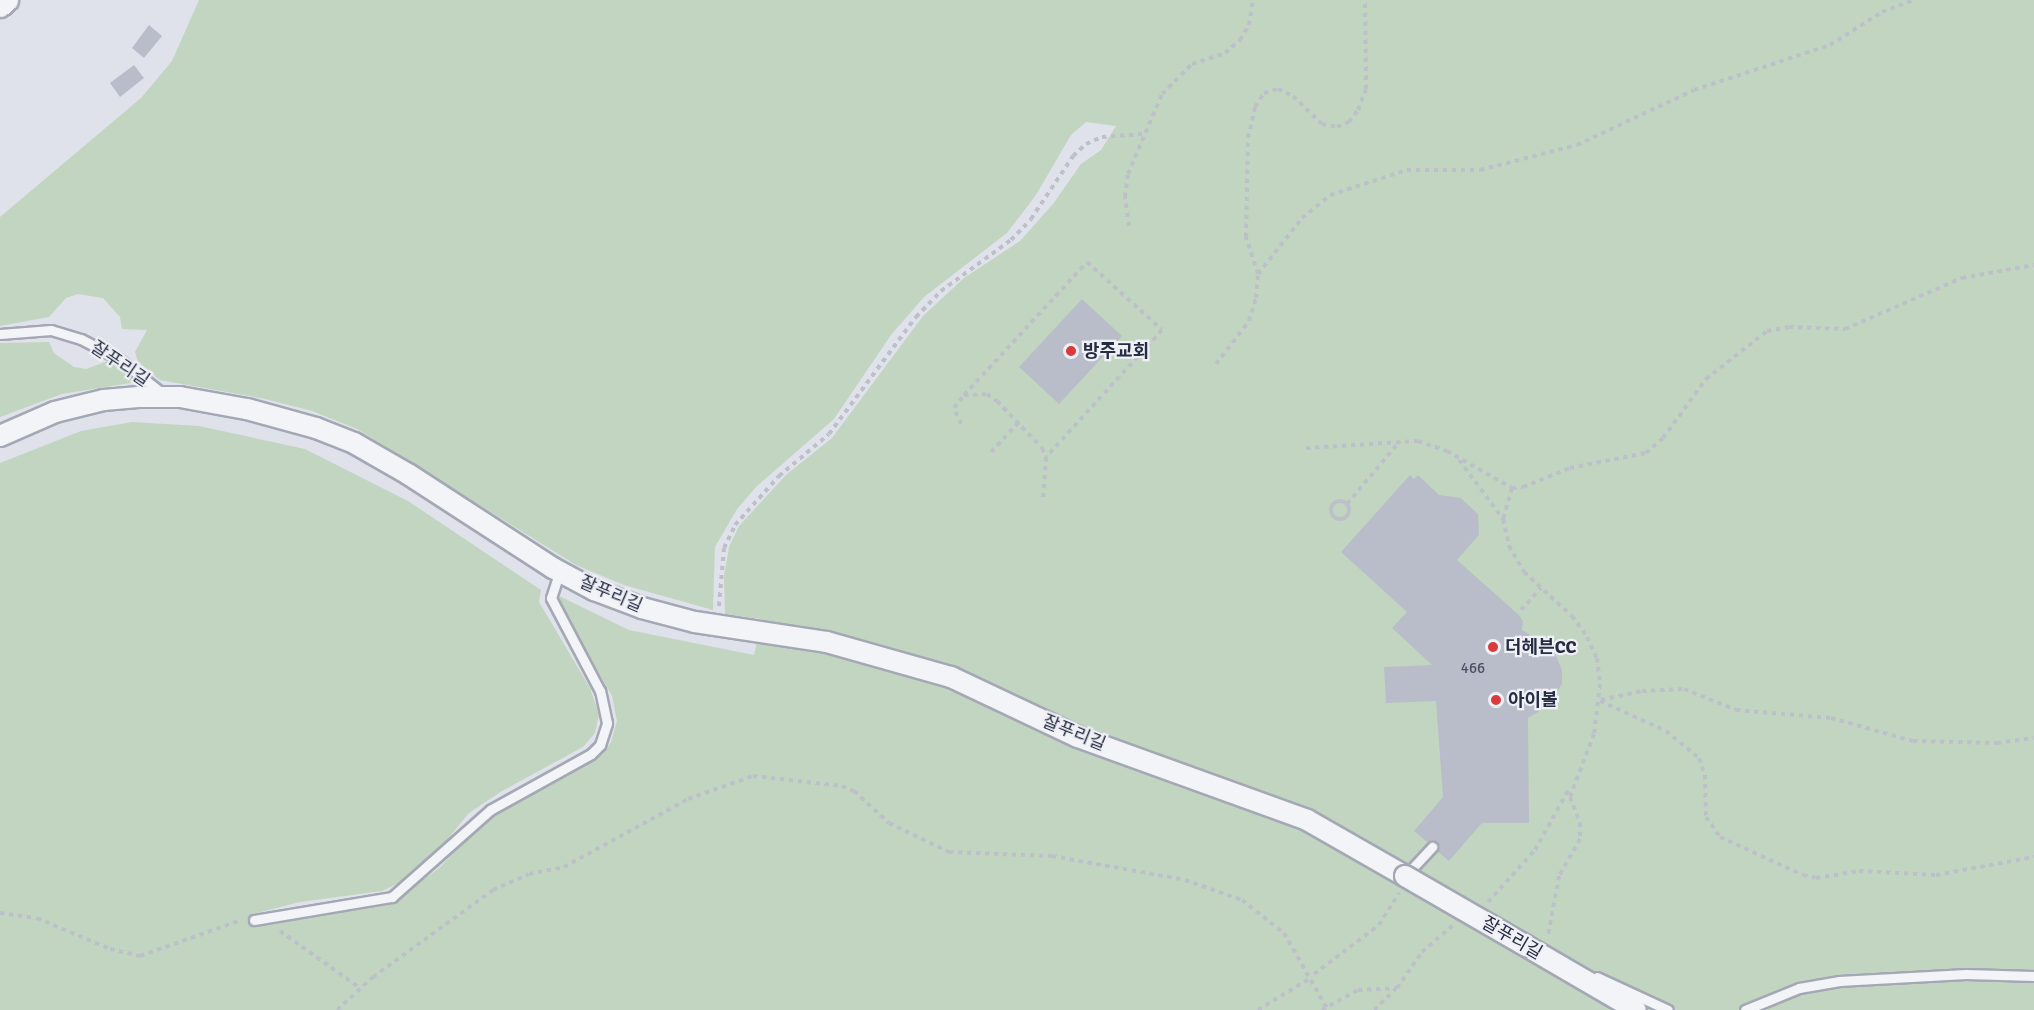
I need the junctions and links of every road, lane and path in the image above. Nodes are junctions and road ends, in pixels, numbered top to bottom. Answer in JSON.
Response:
{"nodes":[{"id":1,"x":6,"y":0,"type":"edge"},
{"id":2,"x":1253,"y":0,"type":"edge"},
{"id":3,"x":1365,"y":0,"type":"edge"},
{"id":4,"x":1914,"y":0,"type":"edge"},
{"id":5,"x":0,"y":5,"type":"edge"},
{"id":6,"x":1143,"y":134,"type":"junction"},
{"id":7,"x":1129,"y":226,"type":"dead end"},
{"id":8,"x":2034,"y":265,"type":"edge"},
{"id":9,"x":1258,"y":274,"type":"junction"},
{"id":10,"x":0,"y":334,"type":"edge"},
{"id":11,"x":1216,"y":364,"type":"dead end"},
{"id":12,"x":964,"y":396,"type":"junction"},
{"id":13,"x":167,"y":397,"type":"junction"},
{"id":14,"x":1019,"y":422,"type":"junction"},
{"id":15,"x":961,"y":424,"type":"dead end"},
{"id":16,"x":0,"y":436,"type":"edge"},
{"id":17,"x":1400,"y":441,"type":"junction"},
{"id":18,"x":1306,"y":448,"type":"dead end"},
{"id":19,"x":991,"y":452,"type":"dead end"},
{"id":20,"x":1046,"y":457,"type":"junction"},
{"id":21,"x":1459,"y":460,"type":"junction"},
{"id":22,"x":1512,"y":488,"type":"junction"},
{"id":23,"x":1043,"y":499,"type":"dead end"},
{"id":24,"x":1347,"y":504,"type":"junction"},
{"id":25,"x":1503,"y":519,"type":"junction"},
{"id":26,"x":560,"y":571,"type":"junction"},
{"id":27,"x":1541,"y":588,"type":"junction"},
{"id":28,"x":1521,"y":610,"type":"dead end"},
{"id":29,"x":721,"y":626,"type":"junction"},
{"id":30,"x":1600,"y":700,"type":"junction"},
{"id":31,"x":2034,"y":738,"type":"edge"},
{"id":32,"x":1432,"y":847,"type":"dead end"},
{"id":33,"x":2034,"y":857,"type":"edge"},
{"id":34,"x":1402,"y":884,"type":"junction"},
{"id":35,"x":0,"y":913,"type":"edge"},
{"id":36,"x":254,"y":920,"type":"junction"},
{"id":37,"x":1553,"y":962,"type":"junction"},
{"id":38,"x":1313,"y":976,"type":"junction"},
{"id":39,"x":2034,"y":976,"type":"edge"},
{"id":40,"x":360,"y":988,"type":"junction"},
{"id":41,"x":1397,"y":988,"type":"dead end"},
{"id":42,"x":337,"y":1010,"type":"edge"},
{"id":43,"x":1258,"y":1010,"type":"edge"},
{"id":44,"x":1328,"y":1010,"type":"edge"},
{"id":45,"x":1374,"y":1010,"type":"edge"},
{"id":46,"x":1636,"y":1010,"type":"edge"},
{"id":47,"x":1668,"y":1010,"type":"edge"},
{"id":48,"x":1745,"y":1010,"type":"edge"}],
"edges":[{"from":1,"to":5,"type":"street"},
{"from":2,"to":6,"type":"path"},
{"from":3,"to":9,"type":"path"},
{"from":4,"to":9,"type":"path"},
{"from":6,"to":7,"type":"path"},
{"from":6,"to":29,"type":"path"},
{"from":8,"to":22,"type":"path"},
{"from":9,"to":11,"type":"path"},
{"from":10,"to":13,"type":"lane","name":"잘푸리길"},
{"from":12,"to":14,"type":"path"},
{"from":12,"to":15,"type":"path"},
{"from":12,"to":20,"type":"path"},
{"from":13,"to":16,"type":"street","name":"잘푸리길"},
{"from":13,"to":26,"type":"street","name":"잘푸리길"},
{"from":14,"to":19,"type":"path"},
{"from":14,"to":20,"type":"path"},
{"from":17,"to":18,"type":"path"},
{"from":17,"to":21,"type":"path"},
{"from":17,"to":24,"type":"path"},
{"from":20,"to":23,"type":"path"},
{"from":21,"to":22,"type":"path"},
{"from":21,"to":25,"type":"path"},
{"from":22,"to":25,"type":"path"},
{"from":24,"to":24,"type":"path"},
{"from":25,"to":27,"type":"path"},
{"from":26,"to":29,"type":"street","name":"잘푸리길"},
{"from":26,"to":36,"type":"lane","name":"잘푸리길"},
{"from":27,"to":28,"type":"path"},
{"from":27,"to":30,"type":"path"},
{"from":29,"to":34,"type":"street","name":"잘푸리길"},
{"from":30,"to":31,"type":"path"},
{"from":30,"to":33,"type":"path"},
{"from":30,"to":37,"type":"path"},
{"from":32,"to":34,"type":"lane"},
{"from":34,"to":37,"type":"street","name":"잘푸리길","bridge":true},
{"from":34,"to":38,"type":"path"},
{"from":35,"to":36,"type":"path"},
{"from":36,"to":40,"type":"path"},
{"from":37,"to":46,"type":"street","name":"잘푸리길"},
{"from":37,"to":47,"type":"lane","name":"잘푸리길"},
{"from":38,"to":40,"type":"path"},
{"from":38,"to":43,"type":"path"},
{"from":38,"to":44,"type":"path"},
{"from":39,"to":48,"type":"lane"},
{"from":40,"to":42,"type":"path"},
{"from":41,"to":45,"type":"path"}]}
